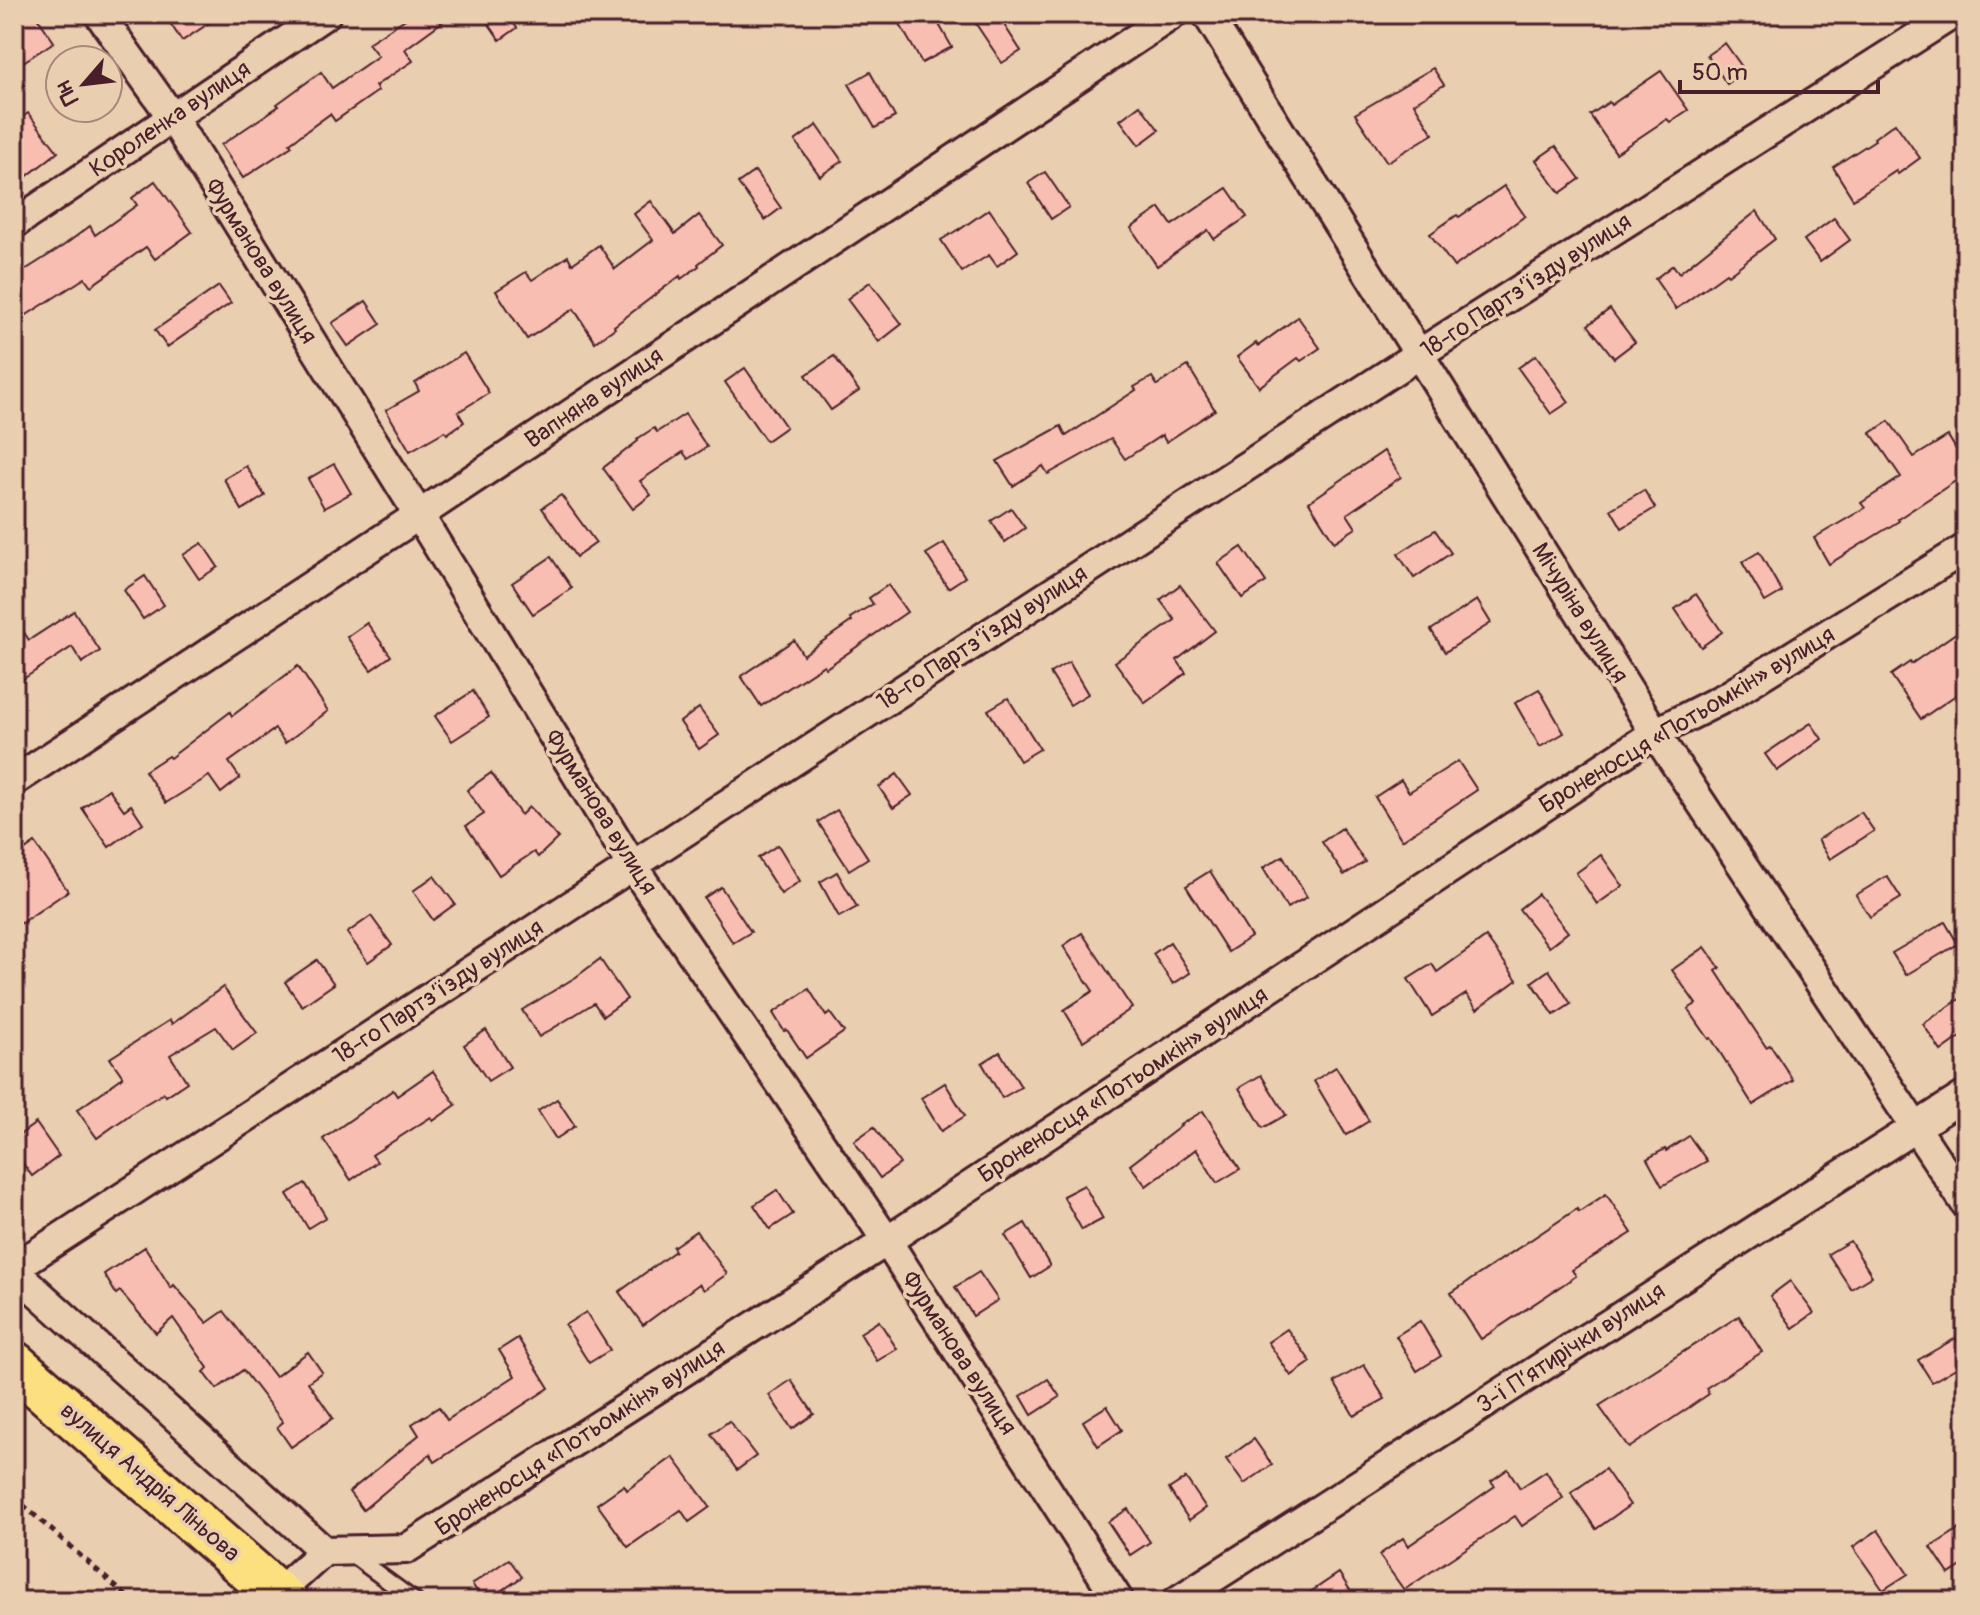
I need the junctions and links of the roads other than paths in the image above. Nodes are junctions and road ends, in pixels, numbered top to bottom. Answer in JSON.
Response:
{"nodes":[{"id":1,"x":99,"y":14,"type":"edge"},
{"id":2,"x":326,"y":14,"type":"edge"},
{"id":3,"x":1173,"y":14,"type":"edge"},
{"id":4,"x":1207,"y":14,"type":"edge"},
{"id":5,"x":1953,"y":14,"type":"edge"},
{"id":6,"x":172,"y":117,"type":"junction"},
{"id":7,"x":14,"y":224,"type":"edge"},
{"id":8,"x":1419,"y":354,"type":"junction"},
{"id":9,"x":419,"y":515,"type":"junction"},
{"id":10,"x":1966,"y":548,"type":"edge"},
{"id":11,"x":1655,"y":733,"type":"junction"},
{"id":12,"x":14,"y":781,"type":"edge"},
{"id":13,"x":632,"y":865,"type":"junction"},
{"id":14,"x":1966,"y":1095,"type":"edge"},
{"id":15,"x":1915,"y":1128,"type":"junction"},
{"id":16,"x":1966,"y":1204,"type":"edge"},
{"id":17,"x":887,"y":1241,"type":"junction"},
{"id":18,"x":14,"y":1269,"type":"edge"},
{"id":19,"x":14,"y":1364,"type":"edge"},
{"id":20,"x":335,"y":1551,"type":"junction"},
{"id":21,"x":281,"y":1597,"type":"edge"},
{"id":22,"x":415,"y":1601,"type":"edge"},
{"id":23,"x":1119,"y":1601,"type":"edge"},
{"id":24,"x":1177,"y":1601,"type":"edge"}],
"edges":[{"from":1,"to":6,"type":"street","name":"Фурманова вулиця"},
{"from":2,"to":6,"type":"street","name":"Короленка вулиця"},
{"from":3,"to":9,"type":"street","name":"Вапняна вулиця"},
{"from":4,"to":8,"type":"street","name":"Мічуріна вулиця"},
{"from":5,"to":8,"type":"street","name":"18-го Партз’їзду вулиця"},
{"from":6,"to":7,"type":"street","name":"Короленка вулиця"},
{"from":6,"to":9,"type":"street","name":"Фурманова вулиця"},
{"from":8,"to":11,"type":"street","name":"Мічуріна вулиця"},
{"from":8,"to":13,"type":"street","name":"18-го Партз’їзду вулиця"},
{"from":9,"to":12,"type":"street","name":"Вапняна вулиця"},
{"from":9,"to":13,"type":"street","name":"Фурманова вулиця"},
{"from":10,"to":11,"type":"street","name":"Броненосця «Потьомкін» вулиця"},
{"from":11,"to":15,"type":"street","name":"Мічуріна вулиця"},
{"from":11,"to":17,"type":"street","name":"Броненосця «Потьомкін» вулиця"},
{"from":13,"to":17,"type":"street","name":"Фурманова вулиця"},
{"from":13,"to":18,"type":"street","name":"18-го Партз’їзду вулиця"},
{"from":14,"to":15,"type":"street","name":"3-ї П’ятирічки вулиця"},
{"from":15,"to":16,"type":"street","name":"Мічуріна вулиця"},
{"from":15,"to":24,"type":"street","name":"3-ї П’ятирічки вулиця"},
{"from":17,"to":20,"type":"street","name":"Броненосця «Потьомкін» вулиця"},
{"from":17,"to":23,"type":"street","name":"Фурманова вулиця"},
{"from":18,"to":20,"type":"street","name":"18-го Партз’їзду вулиця"},
{"from":19,"to":21,"type":"main road","name":"вулиця Андрія Ліньова"},
{"from":20,"to":21,"type":"street"},
{"from":20,"to":22,"type":"lane"}]}
